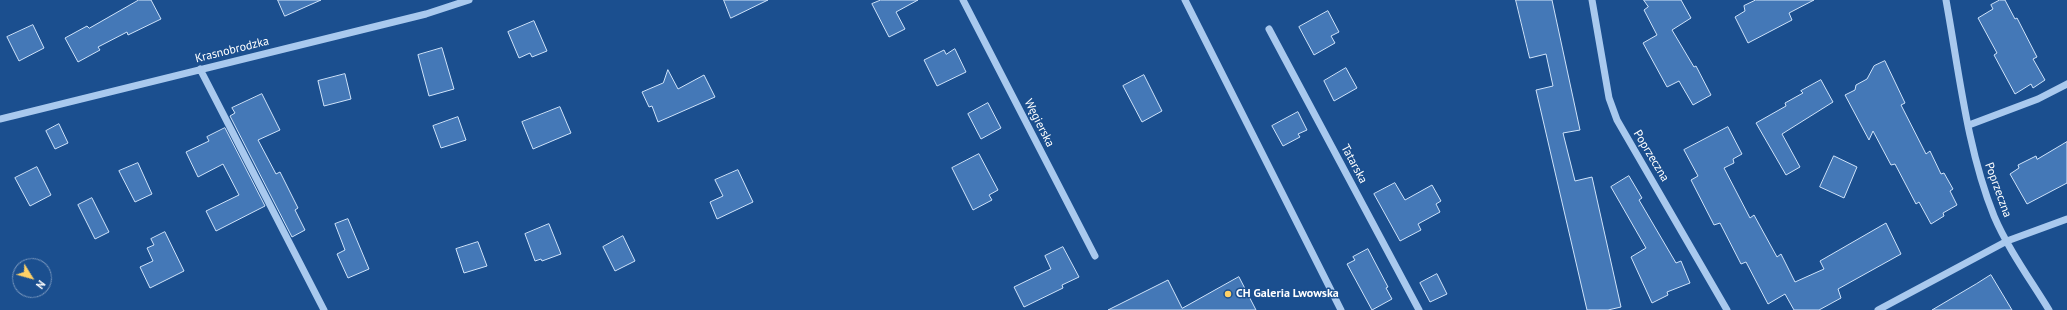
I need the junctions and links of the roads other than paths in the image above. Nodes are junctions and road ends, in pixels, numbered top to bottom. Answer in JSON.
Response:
{"nodes":[{"id":1,"x":469,"y":0,"type":"edge"},
{"id":2,"x":963,"y":0,"type":"edge"},
{"id":3,"x":1185,"y":0,"type":"edge"},
{"id":4,"x":1592,"y":0,"type":"edge"},
{"id":5,"x":1946,"y":0,"type":"edge"},
{"id":6,"x":1269,"y":29,"type":"dead end"},
{"id":7,"x":200,"y":69,"type":"junction"},
{"id":8,"x":2067,"y":84,"type":"edge"},
{"id":9,"x":0,"y":119,"type":"edge"},
{"id":10,"x":1969,"y":125,"type":"junction"},
{"id":11,"x":2067,"y":219,"type":"edge"},
{"id":12,"x":2007,"y":241,"type":"junction"},
{"id":13,"x":1095,"y":256,"type":"dead end"},
{"id":14,"x":324,"y":310,"type":"edge"},
{"id":15,"x":1341,"y":310,"type":"edge"},
{"id":16,"x":1419,"y":310,"type":"edge"},
{"id":17,"x":1727,"y":310,"type":"edge"},
{"id":18,"x":1878,"y":310,"type":"edge"},
{"id":19,"x":2049,"y":310,"type":"edge"}],
"edges":[{"from":1,"to":7,"type":"street","name":"Krasnobrodzka"},
{"from":2,"to":13,"type":"street","name":"Węgierska"},
{"from":3,"to":15,"type":"street"},
{"from":4,"to":17,"type":"street","name":"Poprzeczna"},
{"from":5,"to":10,"type":"street","name":"Poprzeczna"},
{"from":6,"to":16,"type":"street","name":"Tatarska"},
{"from":7,"to":9,"type":"street","name":"Krasnobrodzka"},
{"from":7,"to":14,"type":"street"},
{"from":8,"to":10,"type":"street"},
{"from":10,"to":12,"type":"street","name":"Poprzeczna"},
{"from":11,"to":12,"type":"street"},
{"from":12,"to":18,"type":"street"},
{"from":12,"to":19,"type":"street","name":"Poprzeczna"}]}
